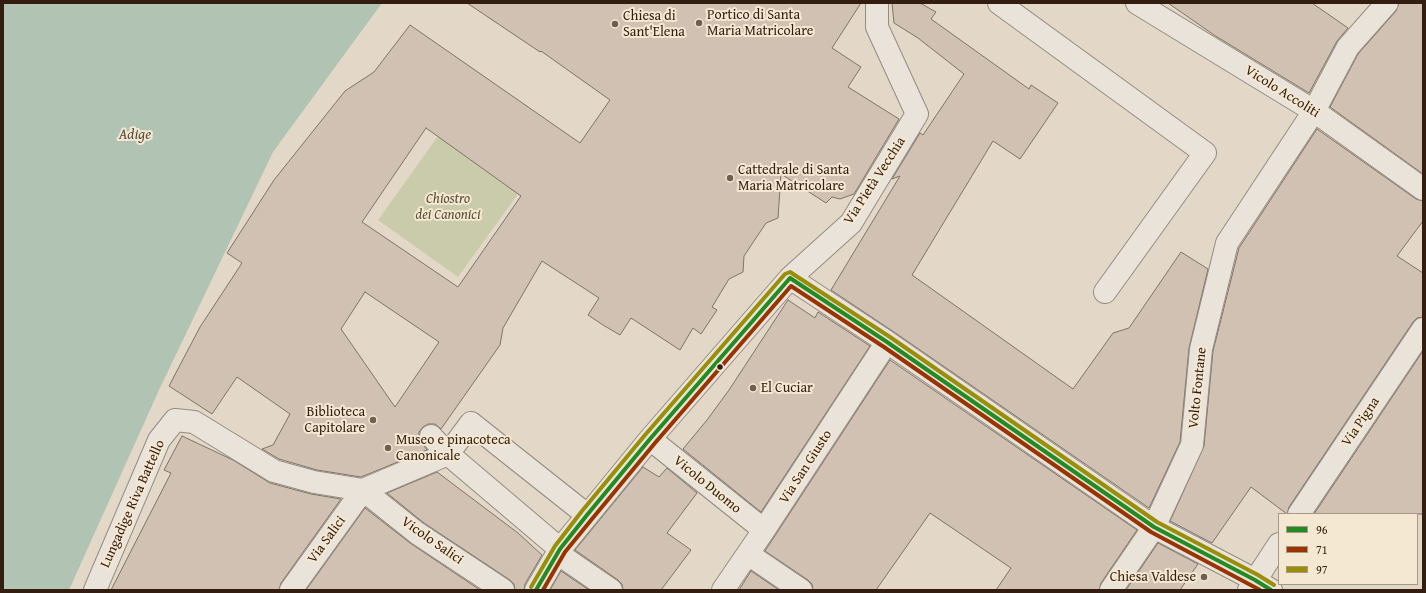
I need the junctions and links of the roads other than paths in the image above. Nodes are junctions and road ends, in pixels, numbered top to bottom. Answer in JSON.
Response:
{"nodes":[{"id":1,"x":877,"y":3,"type":"edge"},
{"id":2,"x":999,"y":3,"type":"edge"},
{"id":3,"x":1137,"y":3,"type":"edge"},
{"id":4,"x":1386,"y":3,"type":"edge"},
{"id":5,"x":1314,"y":111,"type":"junction"},
{"id":6,"x":1423,"y":189,"type":"edge"},
{"id":7,"x":790,"y":278,"type":"junction"},
{"id":8,"x":1105,"y":292,"type":"dead end"},
{"id":9,"x":1423,"y":329,"type":"edge"},
{"id":10,"x":887,"y":342,"type":"junction"},
{"id":11,"x":431,"y":436,"type":"dead end"},
{"id":12,"x":650,"y":439,"type":"junction"},
{"id":13,"x":448,"y":454,"type":"junction"},
{"id":14,"x":363,"y":490,"type":"junction"},
{"id":15,"x":1300,"y":513,"type":"edge"},
{"id":16,"x":587,"y":515,"type":"junction"},
{"id":17,"x":1154,"y":526,"type":"junction"},
{"id":18,"x":764,"y":530,"type":"junction"},
{"id":19,"x":1278,"y":546,"type":"edge"},
{"id":20,"x":558,"y":551,"type":"junction"},
{"id":21,"x":748,"y":554,"type":"junction"},
{"id":22,"x":1258,"y":587,"type":"edge"},
{"id":23,"x":95,"y":590,"type":"edge"},
{"id":24,"x":291,"y":590,"type":"edge"},
{"id":25,"x":502,"y":590,"type":"edge"},
{"id":26,"x":536,"y":590,"type":"edge"},
{"id":27,"x":611,"y":590,"type":"edge"},
{"id":28,"x":723,"y":590,"type":"edge"},
{"id":29,"x":801,"y":590,"type":"edge"},
{"id":30,"x":1112,"y":590,"type":"edge"}],
"edges":[{"from":1,"to":7,"type":"street","name":"Via Pietà Vecchia"},
{"from":2,"to":8,"type":"street"},
{"from":3,"to":5,"type":"street","name":"Vicolo Accoliti"},
{"from":4,"to":5,"type":"street"},
{"from":5,"to":6,"type":"street","name":"Vicolo Accoliti"},
{"from":5,"to":17,"type":"street","name":"Volto Fontane"},
{"from":7,"to":10,"type":"street"},
{"from":7,"to":12,"type":"street","name":"Via Pietà Vecchia"},
{"from":9,"to":15,"type":"street","name":"Via Pigna"},
{"from":10,"to":17,"type":"street"},
{"from":10,"to":18,"type":"street","name":"Via San Giusto"},
{"from":11,"to":13,"type":"street"},
{"from":12,"to":16,"type":"street","name":"Via Pietà Vecchia"},
{"from":12,"to":18,"type":"street","name":"Vicolo Duomo"},
{"from":13,"to":14,"type":"street"},
{"from":13,"to":16,"type":"street"},
{"from":13,"to":20,"type":"street"},
{"from":14,"to":23,"type":"street","name":"Lungadige Riva Battello"},
{"from":14,"to":24,"type":"street","name":"Via Salici"},
{"from":14,"to":25,"type":"street","name":"Vicolo Salici"},
{"from":16,"to":20,"type":"street","name":"Via Pietà Vecchia"},
{"from":17,"to":22,"type":"street"},
{"from":17,"to":30,"type":"street","name":"Volto Fontane"},
{"from":18,"to":21,"type":"street","name":"Via San Giusto"},
{"from":19,"to":22,"type":"street"},
{"from":20,"to":26,"type":"street","name":"Via Pietà Vecchia"},
{"from":20,"to":27,"type":"street"},
{"from":21,"to":28,"type":"street","name":"Via San Giusto"},
{"from":21,"to":29,"type":"street"}]}
